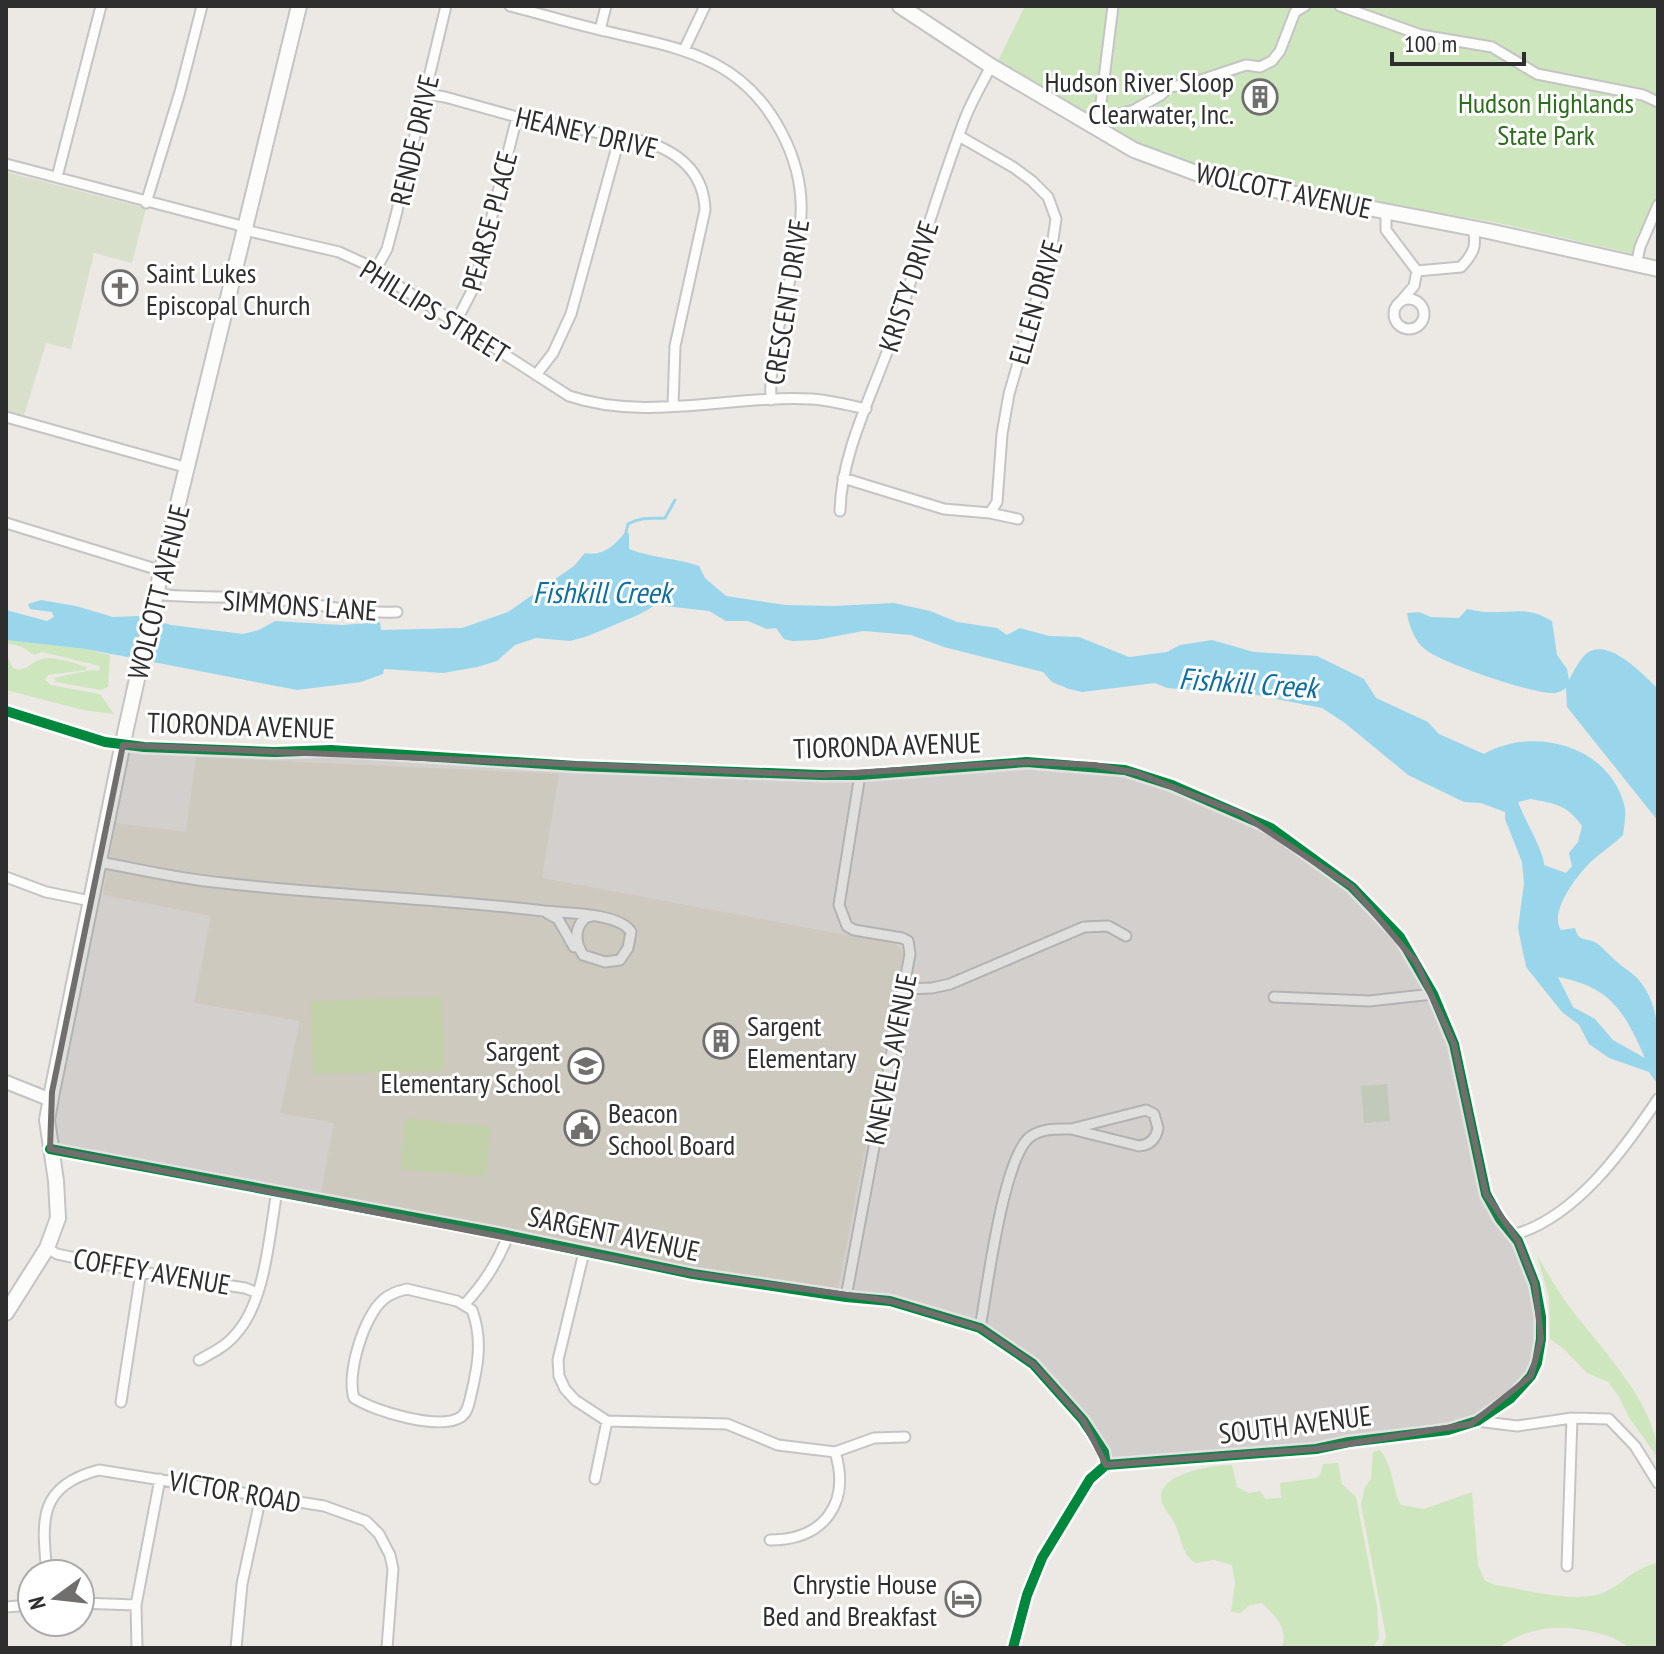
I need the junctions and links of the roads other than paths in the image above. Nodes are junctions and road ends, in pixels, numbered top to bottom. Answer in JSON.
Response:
{"nodes":[{"id":1,"x":101,"y":6,"type":"edge"},
{"id":2,"x":299,"y":6,"type":"edge"},
{"id":3,"x":446,"y":6,"type":"edge"},
{"id":4,"x":510,"y":6,"type":"edge"},
{"id":5,"x":606,"y":6,"type":"edge"},
{"id":6,"x":705,"y":6,"type":"edge"},
{"id":7,"x":900,"y":6,"type":"edge"},
{"id":8,"x":1113,"y":6,"type":"edge"},
{"id":9,"x":1305,"y":6,"type":"edge"},
{"id":10,"x":1340,"y":6,"type":"edge"},
{"id":11,"x":200,"y":7,"type":"edge"},
{"id":12,"x":600,"y":30,"type":"junction"},
{"id":13,"x":684,"y":50,"type":"junction"},
{"id":14,"x":991,"y":66,"type":"junction"},
{"id":15,"x":426,"y":94,"type":"junction"},
{"id":16,"x":1658,"y":102,"type":"edge"},
{"id":17,"x":517,"y":117,"type":"junction"},
{"id":18,"x":1096,"y":123,"type":"junction"},
{"id":19,"x":620,"y":136,"type":"junction"},
{"id":20,"x":959,"y":136,"type":"junction"},
{"id":21,"x":6,"y":164,"type":"edge"},
{"id":22,"x":57,"y":177,"type":"junction"},
{"id":23,"x":146,"y":203,"type":"junction"},
{"id":24,"x":1658,"y":205,"type":"edge"},
{"id":25,"x":1386,"y":211,"type":"junction"},
{"id":26,"x":1473,"y":228,"type":"junction"},
{"id":27,"x":245,"y":229,"type":"junction"},
{"id":28,"x":1636,"y":265,"type":"junction"},
{"id":29,"x":1658,"y":269,"type":"edge"},
{"id":30,"x":375,"y":271,"type":"junction"},
{"id":31,"x":1417,"y":271,"type":"junction"},
{"id":32,"x":1401,"y":301,"type":"dead end"},
{"id":33,"x":452,"y":321,"type":"junction"},
{"id":34,"x":536,"y":375,"type":"junction"},
{"id":35,"x":771,"y":400,"type":"junction"},
{"id":36,"x":673,"y":406,"type":"junction"},
{"id":37,"x":866,"y":409,"type":"junction"},
{"id":38,"x":6,"y":417,"type":"edge"},
{"id":39,"x":188,"y":468,"type":"junction"},
{"id":40,"x":843,"y":478,"type":"junction"},
{"id":41,"x":840,"y":511,"type":"dead end"},
{"id":42,"x":990,"y":513,"type":"junction"},
{"id":43,"x":1018,"y":519,"type":"dead end"},
{"id":44,"x":6,"y":523,"type":"edge"},
{"id":45,"x":162,"y":571,"type":"junction"},
{"id":46,"x":156,"y":598,"type":"junction"},
{"id":47,"x":397,"y":612,"type":"dead end"},
{"id":48,"x":6,"y":711,"type":"edge"},
{"id":49,"x":124,"y":739,"type":"junction"},
{"id":50,"x":860,"y":775,"type":"junction"},
{"id":51,"x":99,"y":862,"type":"junction"},
{"id":52,"x":6,"y":877,"type":"edge"},
{"id":53,"x":91,"y":901,"type":"junction"},
{"id":54,"x":544,"y":911,"type":"junction"},
{"id":55,"x":592,"y":916,"type":"junction"},
{"id":56,"x":1126,"y":936,"type":"dead end"},
{"id":57,"x":583,"y":955,"type":"junction"},
{"id":58,"x":904,"y":989,"type":"junction"},
{"id":59,"x":1433,"y":994,"type":"junction"},
{"id":60,"x":1274,"y":997,"type":"dead end"},
{"id":61,"x":6,"y":1082,"type":"edge"},
{"id":62,"x":1658,"y":1099,"type":"edge"},
{"id":63,"x":51,"y":1100,"type":"junction"},
{"id":64,"x":1071,"y":1129,"type":"junction"},
{"id":65,"x":50,"y":1149,"type":"junction"},
{"id":66,"x":277,"y":1191,"type":"junction"},
{"id":67,"x":1513,"y":1235,"type":"junction"},
{"id":68,"x":508,"y":1236,"type":"junction"},
{"id":69,"x":47,"y":1248,"type":"junction"},
{"id":70,"x":584,"y":1252,"type":"junction"},
{"id":71,"x":141,"y":1272,"type":"junction"},
{"id":72,"x":258,"y":1293,"type":"junction"},
{"id":73,"x":846,"y":1297,"type":"junction"},
{"id":74,"x":465,"y":1304,"type":"junction"},
{"id":75,"x":6,"y":1313,"type":"edge"},
{"id":76,"x":980,"y":1328,"type":"junction"},
{"id":77,"x":199,"y":1360,"type":"dead end"},
{"id":78,"x":121,"y":1402,"type":"dead end"},
{"id":79,"x":1572,"y":1418,"type":"junction"},
{"id":80,"x":607,"y":1421,"type":"junction"},
{"id":81,"x":1477,"y":1421,"type":"junction"},
{"id":82,"x":905,"y":1437,"type":"dead end"},
{"id":83,"x":835,"y":1452,"type":"junction"},
{"id":84,"x":1106,"y":1465,"type":"junction"},
{"id":85,"x":160,"y":1479,"type":"junction"},
{"id":86,"x":595,"y":1479,"type":"dead end"},
{"id":87,"x":1658,"y":1483,"type":"edge"},
{"id":88,"x":261,"y":1496,"type":"junction"},
{"id":89,"x":770,"y":1540,"type":"dead end"},
{"id":90,"x":46,"y":1558,"type":"edge"},
{"id":91,"x":1567,"y":1566,"type":"dead end"},
{"id":92,"x":96,"y":1604,"type":"edge"},
{"id":93,"x":136,"y":1605,"type":"junction"},
{"id":94,"x":137,"y":1648,"type":"edge"},
{"id":95,"x":236,"y":1648,"type":"edge"},
{"id":96,"x":387,"y":1648,"type":"edge"},
{"id":97,"x":1013,"y":1648,"type":"edge"}],
"edges":[{"from":1,"to":22,"type":"street"},
{"from":2,"to":27,"type":"main road","name":"WOLCOTT AVENUE"},
{"from":3,"to":15,"type":"street","name":"RENDE DRIVE"},
{"from":4,"to":12,"type":"street","name":"CRESCENT DRIVE"},
{"from":5,"to":12,"type":"street"},
{"from":6,"to":13,"type":"street"},
{"from":7,"to":14,"type":"main road","name":"WOLCOTT AVENUE"},
{"from":8,"to":18,"type":"street"},
{"from":9,"to":18,"type":"street"},
{"from":10,"to":16,"type":"street"},
{"from":11,"to":23,"type":"street"},
{"from":12,"to":13,"type":"street","name":"CRESCENT DRIVE"},
{"from":13,"to":35,"type":"street","name":"CRESCENT DRIVE"},
{"from":14,"to":18,"type":"main road","name":"WOLCOTT AVENUE"},
{"from":14,"to":20,"type":"street","name":"KRISTY DRIVE"},
{"from":15,"to":17,"type":"street","name":"HEANEY DRIVE"},
{"from":15,"to":30,"type":"street","name":"RENDE DRIVE"},
{"from":17,"to":19,"type":"street","name":"HEANEY DRIVE"},
{"from":17,"to":33,"type":"street","name":"PEARSE PLACE"},
{"from":18,"to":25,"type":"main road","name":"WOLCOTT AVENUE"},
{"from":19,"to":34,"type":"street"},
{"from":19,"to":36,"type":"street","name":"HEANEY DRIVE"},
{"from":20,"to":37,"type":"street","name":"KRISTY DRIVE"},
{"from":20,"to":42,"type":"street","name":"ELLEN DRIVE"},
{"from":21,"to":22,"type":"street","name":"PHILLIPS STREET"},
{"from":22,"to":23,"type":"street","name":"PHILLIPS STREET"},
{"from":23,"to":27,"type":"street","name":"PHILLIPS STREET"},
{"from":24,"to":28,"type":"street"},
{"from":25,"to":26,"type":"main road","name":"WOLCOTT AVENUE"},
{"from":25,"to":31,"type":"street"},
{"from":26,"to":28,"type":"main road","name":"WOLCOTT AVENUE"},
{"from":26,"to":31,"type":"street"},
{"from":27,"to":30,"type":"street","name":"PHILLIPS STREET"},
{"from":27,"to":39,"type":"main road","name":"WOLCOTT AVENUE"},
{"from":28,"to":29,"type":"main road","name":"WOLCOTT AVENUE"},
{"from":30,"to":33,"type":"street","name":"PHILLIPS STREET"},
{"from":31,"to":32,"type":"street"},
{"from":33,"to":34,"type":"street","name":"PHILLIPS STREET"},
{"from":34,"to":36,"type":"street","name":"PHILLIPS STREET"},
{"from":35,"to":36,"type":"street","name":"PHILLIPS STREET"},
{"from":35,"to":37,"type":"street","name":"PHILLIPS STREET"},
{"from":37,"to":40,"type":"street","name":"KRISTY DRIVE"},
{"from":38,"to":39,"type":"street"},
{"from":39,"to":45,"type":"main road","name":"WOLCOTT AVENUE"},
{"from":40,"to":41,"type":"street","name":"KRISTY DRIVE"},
{"from":40,"to":42,"type":"street"},
{"from":42,"to":43,"type":"street"},
{"from":44,"to":45,"type":"street"},
{"from":45,"to":46,"type":"main road","name":"WOLCOTT AVENUE"},
{"from":46,"to":47,"type":"street","name":"SIMMONS LANE"},
{"from":46,"to":49,"type":"main road","name":"WOLCOTT AVENUE"},
{"from":48,"to":49,"type":"street","name":"TIORONDA AVENUE"},
{"from":49,"to":50,"type":"street","name":"TIORONDA AVENUE"},
{"from":49,"to":51,"type":"main road","name":"WOLCOTT AVENUE"},
{"from":50,"to":58,"type":"street","name":"KNEVELS AVENUE"},
{"from":50,"to":59,"type":"street","name":"TIORONDA AVENUE"},
{"from":51,"to":53,"type":"main road","name":"WOLCOTT AVENUE"},
{"from":51,"to":54,"type":"street"},
{"from":52,"to":53,"type":"street"},
{"from":53,"to":63,"type":"main road","name":"WOLCOTT AVENUE"},
{"from":54,"to":55,"type":"street"},
{"from":54,"to":57,"type":"street"},
{"from":55,"to":57,"type":"street"},
{"from":55,"to":57,"type":"street"},
{"from":56,"to":58,"type":"street"},
{"from":58,"to":73,"type":"street","name":"KNEVELS AVENUE"},
{"from":59,"to":60,"type":"street"},
{"from":59,"to":67,"type":"street","name":"TIORONDA AVENUE"},
{"from":61,"to":63,"type":"street"},
{"from":62,"to":67,"type":"street"},
{"from":63,"to":65,"type":"main road","name":"WOLCOTT AVENUE"},
{"from":64,"to":64,"type":"street"},
{"from":64,"to":76,"type":"street"},
{"from":65,"to":66,"type":"street","name":"SARGENT AVENUE"},
{"from":65,"to":69,"type":"main road","name":"WOLCOTT AVENUE"},
{"from":66,"to":68,"type":"street","name":"SARGENT AVENUE"},
{"from":66,"to":72,"type":"street"},
{"from":67,"to":81,"type":"street","name":"SOUTH AVENUE"},
{"from":68,"to":70,"type":"street","name":"SARGENT AVENUE"},
{"from":68,"to":74,"type":"street"},
{"from":69,"to":71,"type":"street","name":"COFFEY AVENUE"},
{"from":69,"to":75,"type":"main road","name":"WOLCOTT AVENUE"},
{"from":70,"to":73,"type":"street","name":"SARGENT AVENUE"},
{"from":70,"to":80,"type":"street"},
{"from":71,"to":72,"type":"street","name":"COFFEY AVENUE"},
{"from":71,"to":78,"type":"street"},
{"from":72,"to":77,"type":"street"},
{"from":73,"to":76,"type":"street","name":"SARGENT AVENUE"},
{"from":74,"to":74,"type":"street"},
{"from":76,"to":84,"type":"street","name":"SARGENT AVENUE"},
{"from":79,"to":81,"type":"street"},
{"from":79,"to":87,"type":"street"},
{"from":79,"to":91,"type":"street"},
{"from":80,"to":83,"type":"street"},
{"from":80,"to":86,"type":"street"},
{"from":81,"to":84,"type":"street","name":"SOUTH AVENUE"},
{"from":82,"to":83,"type":"street"},
{"from":83,"to":89,"type":"street"},
{"from":84,"to":97,"type":"street"},
{"from":85,"to":88,"type":"street","name":"VICTOR ROAD"},
{"from":85,"to":90,"type":"street","name":"VICTOR ROAD"},
{"from":85,"to":93,"type":"street"},
{"from":88,"to":95,"type":"street"},
{"from":88,"to":96,"type":"street","name":"VICTOR ROAD"},
{"from":92,"to":93,"type":"street"},
{"from":93,"to":94,"type":"street"}]}
